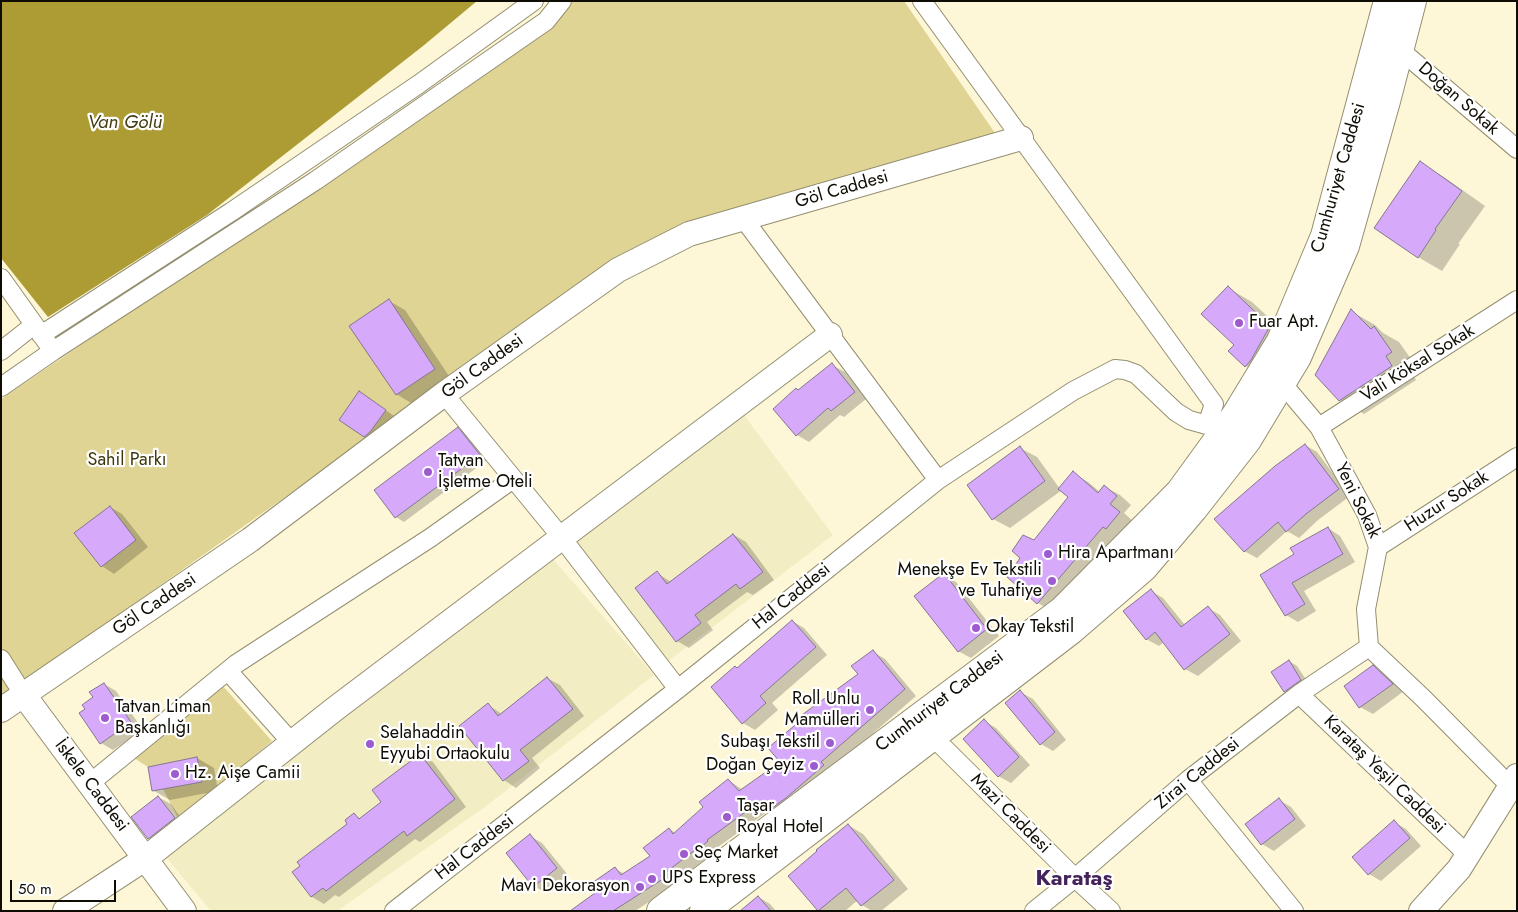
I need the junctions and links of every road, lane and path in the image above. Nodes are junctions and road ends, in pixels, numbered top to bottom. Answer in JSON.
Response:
{"nodes":[{"id":1,"x":534,"y":1,"type":"edge"},
{"id":2,"x":562,"y":1,"type":"edge"},
{"id":3,"x":922,"y":1,"type":"edge"},
{"id":4,"x":1388,"y":1,"type":"edge"},
{"id":5,"x":1412,"y":1,"type":"edge"},
{"id":6,"x":1400,"y":49,"type":"junction"},
{"id":7,"x":1021,"y":138,"type":"junction"},
{"id":8,"x":1517,"y":149,"type":"edge"},
{"id":9,"x":743,"y":218,"type":"junction"},
{"id":10,"x":1,"y":278,"type":"edge"},
{"id":11,"x":1517,"y":300,"type":"edge"},
{"id":12,"x":38,"y":330,"type":"junction"},
{"id":13,"x":830,"y":335,"type":"junction"},
{"id":14,"x":1,"y":351,"type":"edge"},
{"id":15,"x":53,"y":351,"type":"junction"},
{"id":16,"x":1282,"y":383,"type":"junction"},
{"id":17,"x":1,"y":387,"type":"edge"},
{"id":18,"x":444,"y":394,"type":"junction"},
{"id":19,"x":1318,"y":427,"type":"junction"},
{"id":20,"x":1227,"y":432,"type":"junction"},
{"id":21,"x":1517,"y":458,"type":"edge"},
{"id":22,"x":513,"y":479,"type":"junction"},
{"id":23,"x":938,"y":480,"type":"junction"},
{"id":24,"x":562,"y":538,"type":"junction"},
{"id":25,"x":1378,"y":547,"type":"junction"},
{"id":26,"x":1369,"y":647,"type":"junction"},
{"id":27,"x":1,"y":659,"type":"edge"},
{"id":28,"x":228,"y":671,"type":"junction"},
{"id":29,"x":678,"y":689,"type":"junction"},
{"id":30,"x":23,"y":694,"type":"junction"},
{"id":31,"x":1299,"y":694,"type":"junction"},
{"id":32,"x":1,"y":710,"type":"edge"},
{"id":33,"x":932,"y":736,"type":"junction"},
{"id":34,"x":292,"y":743,"type":"junction"},
{"id":35,"x":1188,"y":780,"type":"junction"},
{"id":36,"x":1514,"y":781,"type":"edge"},
{"id":37,"x":89,"y":784,"type":"junction"},
{"id":38,"x":1468,"y":855,"type":"junction"},
{"id":39,"x":146,"y":858,"type":"junction"},
{"id":40,"x":1075,"y":878,"type":"junction"},
{"id":41,"x":65,"y":911,"type":"edge"},
{"id":42,"x":184,"y":911,"type":"edge"},
{"id":43,"x":394,"y":911,"type":"edge"},
{"id":44,"x":660,"y":911,"type":"edge"},
{"id":45,"x":704,"y":911,"type":"edge"},
{"id":46,"x":1034,"y":911,"type":"edge"},
{"id":47,"x":1111,"y":911,"type":"edge"},
{"id":48,"x":1294,"y":911,"type":"edge"},
{"id":49,"x":1421,"y":911,"type":"edge"}],
"edges":[{"from":1,"to":12,"type":"street"},
{"from":2,"to":15,"type":"street"},
{"from":3,"to":7,"type":"street"},
{"from":4,"to":20,"type":"highway","name":"Cumhuriyet Caddesi"},
{"from":5,"to":6,"type":"highway","name":"Cumhuriyet Caddesi"},
{"from":6,"to":8,"type":"street","name":"Doğan Sokak"},
{"from":6,"to":16,"type":"highway","name":"Cumhuriyet Caddesi"},
{"from":7,"to":9,"type":"street","name":"Göl Caddesi"},
{"from":7,"to":20,"type":"street"},
{"from":9,"to":13,"type":"street"},
{"from":9,"to":18,"type":"street","name":"Göl Caddesi"},
{"from":10,"to":12,"type":"street"},
{"from":11,"to":19,"type":"street","name":"Vali Köksal Sokak"},
{"from":12,"to":14,"type":"street"},
{"from":12,"to":15,"type":"street"},
{"from":13,"to":23,"type":"street"},
{"from":13,"to":24,"type":"street"},
{"from":15,"to":17,"type":"street"},
{"from":16,"to":19,"type":"street","name":"Yeni Sokak"},
{"from":16,"to":20,"type":"highway","name":"Cumhuriyet Caddesi"},
{"from":18,"to":22,"type":"street"},
{"from":18,"to":30,"type":"street","name":"Göl Caddesi"},
{"from":19,"to":25,"type":"street","name":"Yeni Sokak"},
{"from":20,"to":23,"type":"street","name":"Hal Caddesi"},
{"from":20,"to":33,"type":"highway","name":"Cumhuriyet Caddesi"},
{"from":20,"to":44,"type":"highway","name":"Cumhuriyet Caddesi"},
{"from":21,"to":25,"type":"street","name":"Huzur Sokak"},
{"from":22,"to":24,"type":"street"},
{"from":22,"to":28,"type":"street"},
{"from":23,"to":29,"type":"street","name":"Hal Caddesi"},
{"from":24,"to":29,"type":"street"},
{"from":24,"to":34,"type":"street"},
{"from":25,"to":26,"type":"street","name":"Yeni Sokak"},
{"from":26,"to":31,"type":"street","name":"Zirai Caddesi"},
{"from":26,"to":36,"type":"street"},
{"from":27,"to":30,"type":"street","name":"İskele Caddesi"},
{"from":28,"to":34,"type":"street"},
{"from":28,"to":37,"type":"street"},
{"from":29,"to":43,"type":"street","name":"Hal Caddesi"},
{"from":30,"to":32,"type":"street","name":"Göl Caddesi"},
{"from":30,"to":37,"type":"street","name":"İskele Caddesi"},
{"from":31,"to":35,"type":"street","name":"Zirai Caddesi"},
{"from":31,"to":38,"type":"street","name":"Karataş Yeşil Caddesi"},
{"from":33,"to":40,"type":"street","name":"Mazi Caddesi"},
{"from":33,"to":45,"type":"highway","name":"Cumhuriyet Caddesi"},
{"from":34,"to":39,"type":"street"},
{"from":35,"to":40,"type":"street","name":"Zirai Caddesi"},
{"from":35,"to":48,"type":"street"},
{"from":36,"to":38,"type":"street"},
{"from":37,"to":39,"type":"street","name":"İskele Caddesi"},
{"from":38,"to":49,"type":"street"},
{"from":39,"to":41,"type":"street"},
{"from":39,"to":42,"type":"street","name":"İskele Caddesi"},
{"from":40,"to":46,"type":"street","name":"Zirai Caddesi"},
{"from":40,"to":47,"type":"street","name":"Mazi Caddesi"}]}
